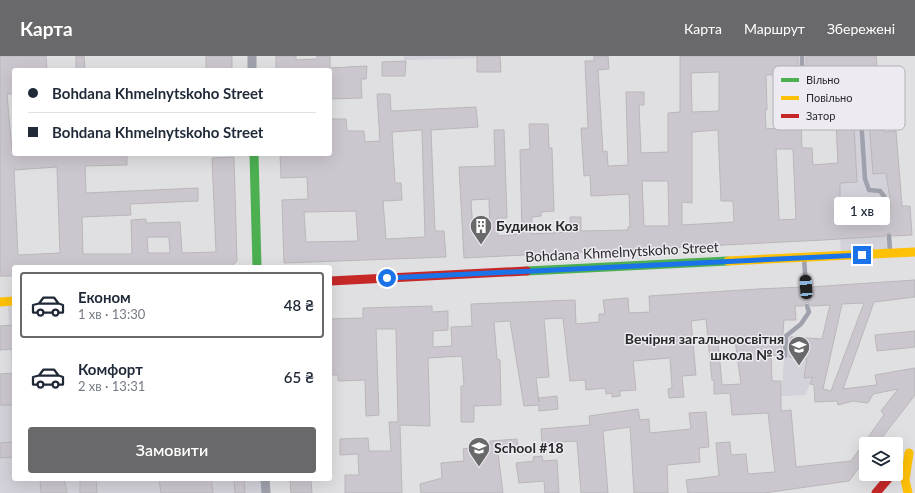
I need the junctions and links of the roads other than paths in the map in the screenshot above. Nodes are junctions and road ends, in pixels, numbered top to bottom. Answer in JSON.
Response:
{"nodes":[{"id":1,"x":252,"y":56,"type":"edge"},
{"id":2,"x":252,"y":68,"type":"edge"},
{"id":3,"x":862,"y":130,"type":"edge"},
{"id":4,"x":254,"y":156,"type":"edge"},
{"id":5,"x":887,"y":208,"type":"dead end"},
{"id":6,"x":889,"y":236,"type":"dead end"},
{"id":7,"x":915,"y":252,"type":"edge"},
{"id":8,"x":890,"y":253,"type":"junction"},
{"id":9,"x":804,"y":258,"type":"junction"},
{"id":10,"x":257,"y":265,"type":"edge"},
{"id":11,"x":332,"y":281,"type":"edge"},
{"id":12,"x":806,"y":287,"type":"dead end"},
{"id":13,"x":12,"y":301,"type":"edge"},
{"id":14,"x":0,"y":302,"type":"edge"},
{"id":15,"x":807,"y":306,"type":"dead end"},
{"id":16,"x":785,"y":356,"type":"dead end"},
{"id":17,"x":915,"y":445,"type":"edge"},
{"id":18,"x":909,"y":453,"type":"junction"},
{"id":19,"x":903,"y":460,"type":"edge"},
{"id":20,"x":265,"y":481,"type":"edge"},
{"id":21,"x":886,"y":481,"type":"edge"},
{"id":22,"x":266,"y":493,"type":"edge"},
{"id":23,"x":876,"y":493,"type":"edge"},
{"id":24,"x":908,"y":493,"type":"edge"}],
"edges":[{"from":1,"to":2,"type":"street"},
{"from":3,"to":5,"type":"lane"},
{"from":4,"to":10,"type":"main road"},
{"from":6,"to":8,"type":"lane"},
{"from":7,"to":8,"type":"main road","name":"Bohdana Khmelnytskoho Street"},
{"from":8,"to":9,"type":"main road","name":"Bohdana Khmelnytskoho Street"},
{"from":9,"to":11,"type":"main road","name":"Bohdana Khmelnytskoho Street"},
{"from":9,"to":12,"type":"lane"},
{"from":13,"to":14,"type":"main road"},
{"from":15,"to":16,"type":"lane"},
{"from":17,"to":18,"type":"main road"},
{"from":18,"to":19,"type":"main road"},
{"from":18,"to":24,"type":"main road"},
{"from":20,"to":22,"type":"street"},
{"from":21,"to":23,"type":"main road"}]}
